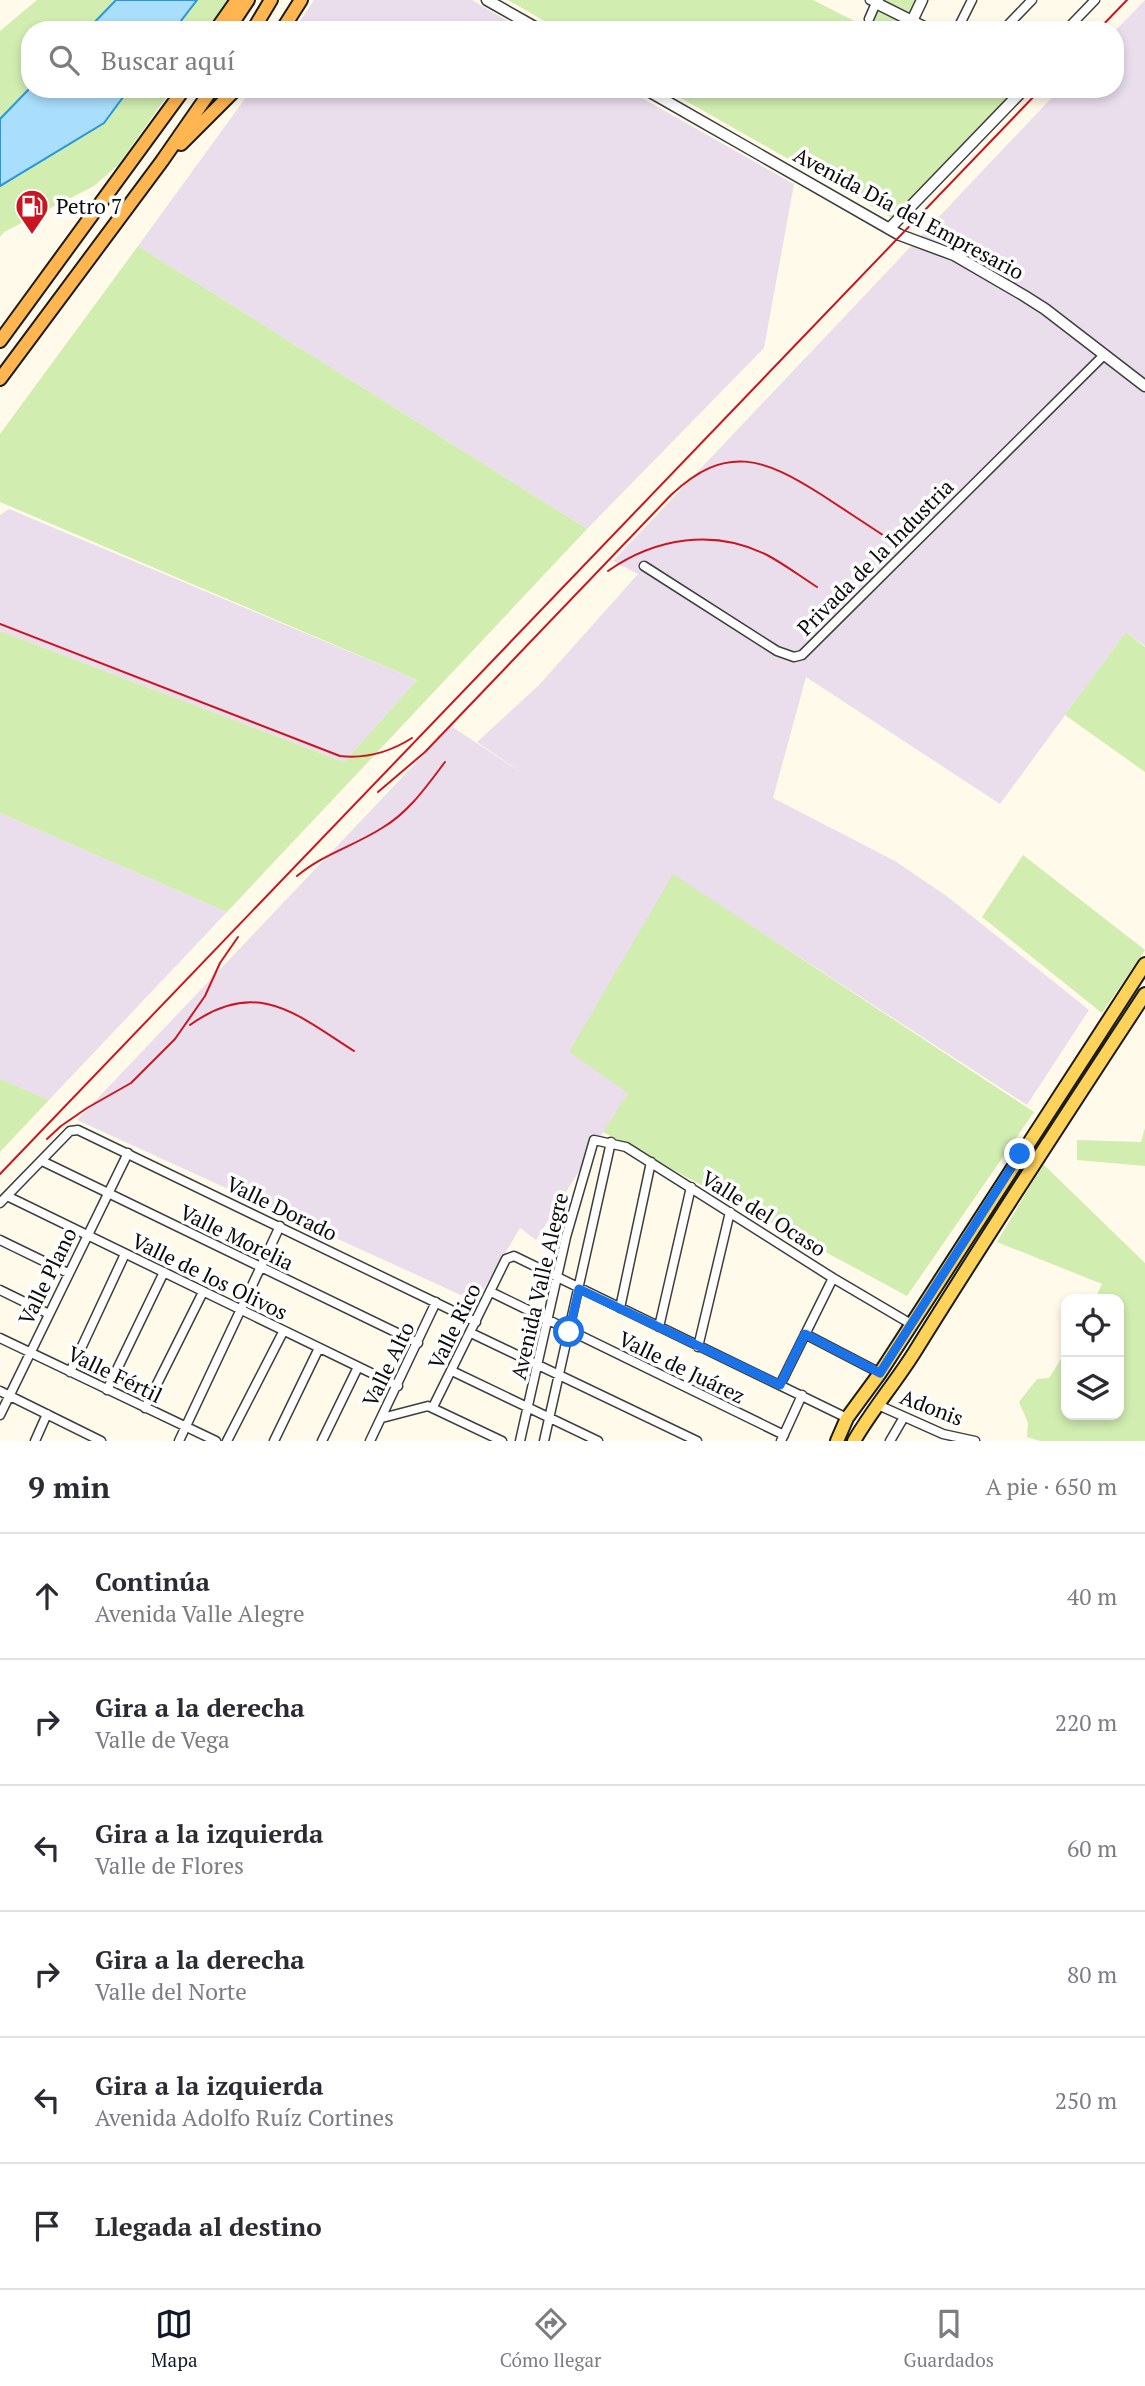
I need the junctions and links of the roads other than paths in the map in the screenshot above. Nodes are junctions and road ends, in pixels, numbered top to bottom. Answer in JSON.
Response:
{"nodes":[{"id":1,"x":237,"y":0,"type":"edge"},
{"id":2,"x":248,"y":0,"type":"edge"},
{"id":3,"x":271,"y":0,"type":"edge"},
{"id":4,"x":301,"y":0,"type":"edge"},
{"id":5,"x":487,"y":0,"type":"edge"},
{"id":6,"x":922,"y":0,"type":"edge"},
{"id":7,"x":972,"y":0,"type":"edge"},
{"id":8,"x":1032,"y":0,"type":"edge"},
{"id":9,"x":1095,"y":0,"type":"edge"},
{"id":10,"x":874,"y":1,"type":"edge"},
{"id":11,"x":869,"y":19,"type":"dead end"},
{"id":12,"x":222,"y":21,"type":"edge"},
{"id":13,"x":234,"y":21,"type":"edge"},
{"id":14,"x":258,"y":21,"type":"edge"},
{"id":15,"x":288,"y":21,"type":"edge"},
{"id":16,"x":524,"y":21,"type":"edge"},
{"id":17,"x":903,"y":21,"type":"edge"},
{"id":18,"x":911,"y":21,"type":"edge"},
{"id":19,"x":962,"y":21,"type":"edge"},
{"id":20,"x":1012,"y":21,"type":"edge"},
{"id":21,"x":1075,"y":21,"type":"edge"},
{"id":22,"x":168,"y":98,"type":"edge"},
{"id":23,"x":177,"y":98,"type":"edge"},
{"id":24,"x":206,"y":98,"type":"edge"},
{"id":25,"x":227,"y":98,"type":"edge"},
{"id":26,"x":661,"y":98,"type":"edge"},
{"id":27,"x":1015,"y":98,"type":"edge"},
{"id":28,"x":164,"y":115,"type":"junction"},
{"id":29,"x":162,"y":161,"type":"junction"},
{"id":30,"x":890,"y":229,"type":"junction"},
{"id":31,"x":0,"y":341,"type":"edge"},
{"id":32,"x":1104,"y":355,"type":"junction"},
{"id":33,"x":0,"y":379,"type":"edge"},
{"id":34,"x":1145,"y":386,"type":"edge"},
{"id":35,"x":644,"y":566,"type":"dead end"},
{"id":36,"x":1145,"y":964,"type":"edge"},
{"id":37,"x":1145,"y":994,"type":"edge"},
{"id":38,"x":594,"y":1140,"type":"joint"},
{"id":39,"x":611,"y":1142,"type":"junction"},
{"id":40,"x":128,"y":1153,"type":"junction"},
{"id":41,"x":42,"y":1161,"type":"junction"},
{"id":42,"x":651,"y":1162,"type":"junction"},
{"id":43,"x":691,"y":1187,"type":"junction"},
{"id":44,"x":107,"y":1193,"type":"junction"},
{"id":45,"x":7,"y":1196,"type":"junction"},
{"id":46,"x":0,"y":1203,"type":"edge"},
{"id":47,"x":730,"y":1212,"type":"junction"},
{"id":48,"x":280,"y":1226,"type":"junction"},
{"id":49,"x":87,"y":1235,"type":"junction"},
{"id":50,"x":0,"y":1240,"type":"edge"},
{"id":51,"x":125,"y":1254,"type":"junction"},
{"id":52,"x":260,"y":1268,"type":"junction"},
{"id":53,"x":164,"y":1272,"type":"junction"},
{"id":54,"x":68,"y":1273,"type":"junction"},
{"id":55,"x":558,"y":1278,"type":"junction"},
{"id":56,"x":833,"y":1278,"type":"junction"},
{"id":57,"x":579,"y":1289,"type":"junction"},
{"id":58,"x":0,"y":1290,"type":"edge"},
{"id":59,"x":204,"y":1292,"type":"junction"},
{"id":60,"x":491,"y":1292,"type":"junction"},
{"id":61,"x":436,"y":1302,"type":"junction"},
{"id":62,"x":620,"y":1308,"type":"junction"},
{"id":63,"x":242,"y":1312,"type":"junction"},
{"id":64,"x":49,"y":1314,"type":"junction"},
{"id":65,"x":476,"y":1322,"type":"junction"},
{"id":66,"x":548,"y":1322,"type":"junction"},
{"id":67,"x":911,"y":1324,"type":"junction"},
{"id":68,"x":659,"y":1327,"type":"junction"},
{"id":69,"x":283,"y":1332,"type":"junction"},
{"id":70,"x":471,"y":1332,"type":"junction"},
{"id":71,"x":569,"y":1332,"type":"junction"},
{"id":72,"x":805,"y":1334,"type":"junction"},
{"id":73,"x":0,"y":1338,"type":"edge"},
{"id":74,"x":418,"y":1343,"type":"junction"},
{"id":75,"x":698,"y":1347,"type":"junction"},
{"id":76,"x":319,"y":1348,"type":"junction"},
{"id":77,"x":30,"y":1352,"type":"junction"},
{"id":78,"x":539,"y":1364,"type":"junction"},
{"id":79,"x":358,"y":1367,"type":"junction"},
{"id":80,"x":452,"y":1371,"type":"junction"},
{"id":81,"x":70,"y":1372,"type":"junction"},
{"id":82,"x":880,"y":1373,"type":"junction"},
{"id":83,"x":560,"y":1374,"type":"junction"},
{"id":84,"x":780,"y":1385,"type":"junction"},
{"id":85,"x":398,"y":1386,"type":"junction"},
{"id":86,"x":107,"y":1390,"type":"junction"},
{"id":87,"x":0,"y":1391,"type":"edge"},
{"id":88,"x":9,"y":1395,"type":"junction"},
{"id":89,"x":802,"y":1395,"type":"junction"},
{"id":90,"x":877,"y":1405,"type":"junction"},
{"id":91,"x":433,"y":1407,"type":"junction"},
{"id":92,"x":528,"y":1407,"type":"junction"},
{"id":93,"x":145,"y":1408,"type":"junction"},
{"id":94,"x":47,"y":1414,"type":"junction"},
{"id":95,"x":0,"y":1415,"type":"edge"},
{"id":96,"x":550,"y":1417,"type":"junction"},
{"id":97,"x":904,"y":1417,"type":"junction"},
{"id":98,"x":382,"y":1418,"type":"junction"},
{"id":99,"x":847,"y":1418,"type":"junction"},
{"id":100,"x":186,"y":1427,"type":"junction"},
{"id":101,"x":85,"y":1437,"type":"edge"},
{"id":102,"x":941,"y":1437,"type":"edge"},
{"id":103,"x":782,"y":1438,"type":"edge"},
{"id":104,"x":35,"y":1441,"type":"edge"},
{"id":105,"x":102,"y":1441,"type":"edge"},
{"id":106,"x":179,"y":1441,"type":"edge"},
{"id":107,"x":216,"y":1441,"type":"edge"},
{"id":108,"x":227,"y":1441,"type":"edge"},
{"id":109,"x":274,"y":1441,"type":"edge"},
{"id":110,"x":322,"y":1441,"type":"edge"},
{"id":111,"x":370,"y":1441,"type":"edge"},
{"id":112,"x":502,"y":1441,"type":"edge"},
{"id":113,"x":520,"y":1441,"type":"edge"},
{"id":114,"x":544,"y":1441,"type":"edge"},
{"id":115,"x":598,"y":1441,"type":"edge"},
{"id":116,"x":697,"y":1441,"type":"edge"},
{"id":117,"x":837,"y":1441,"type":"edge"},
{"id":118,"x":854,"y":1441,"type":"edge"},
{"id":119,"x":890,"y":1441,"type":"edge"},
{"id":120,"x":975,"y":1441,"type":"edge"}],
"edges":[{"from":1,"to":12,"type":"highway"},
{"from":2,"to":13,"type":"highway"},
{"from":3,"to":14,"type":"highway"},
{"from":4,"to":15,"type":"highway"},
{"from":5,"to":16,"type":"street"},
{"from":6,"to":18,"type":"street"},
{"from":7,"to":19,"type":"street"},
{"from":8,"to":20,"type":"street"},
{"from":9,"to":21,"type":"street"},
{"from":10,"to":11,"type":"street"},
{"from":10,"to":17,"type":"street"},
{"from":22,"to":28,"type":"highway"},
{"from":23,"to":28,"type":"highway"},
{"from":24,"to":29,"type":"highway"},
{"from":25,"to":29,"type":"highway"},
{"from":26,"to":30,"type":"street","name":"Avenida Día del Empresario"},
{"from":27,"to":30,"type":"street"},
{"from":28,"to":31,"type":"highway"},
{"from":29,"to":33,"type":"highway"},
{"from":30,"to":32,"type":"street","name":"Avenida Día del Empresario"},
{"from":32,"to":34,"type":"street","name":"Avenida Día del Empresario"},
{"from":32,"to":35,"type":"street","name":"Privada de la Industria"},
{"from":36,"to":67,"type":"main road"},
{"from":37,"to":90,"type":"main road"},
{"from":38,"to":39,"type":"street","name":"Valle del Ocaso"},
{"from":38,"to":55,"type":"street","name":"Avenida Valle Alegre"},
{"from":39,"to":42,"type":"street","name":"Valle del Ocaso"},
{"from":39,"to":57,"type":"street","name":"Avenida Valle Alegre"},
{"from":40,"to":41,"type":"street","name":"Valle Dorado"},
{"from":40,"to":44,"type":"street","name":"Valle Plano"},
{"from":40,"to":48,"type":"street","name":"Valle Dorado"},
{"from":41,"to":44,"type":"street","name":"Valle Morelia"},
{"from":41,"to":45,"type":"street"},
{"from":42,"to":43,"type":"street","name":"Valle del Ocaso"},
{"from":42,"to":62,"type":"street"},
{"from":43,"to":47,"type":"street","name":"Valle del Ocaso"},
{"from":43,"to":68,"type":"street"},
{"from":44,"to":49,"type":"street","name":"Valle Plano"},
{"from":44,"to":52,"type":"street","name":"Valle Morelia"},
{"from":45,"to":46,"type":"street"},
{"from":45,"to":49,"type":"street","name":"Valle de los Olivos"},
{"from":47,"to":56,"type":"street","name":"Valle del Ocaso"},
{"from":47,"to":75,"type":"street"},
{"from":48,"to":52,"type":"street"},
{"from":48,"to":61,"type":"street","name":"Valle Dorado"},
{"from":49,"to":51,"type":"street","name":"Valle de los Olivos"},
{"from":49,"to":54,"type":"street","name":"Valle Plano"},
{"from":50,"to":54,"type":"street"},
{"from":51,"to":53,"type":"street","name":"Valle de los Olivos"},
{"from":51,"to":81,"type":"street"},
{"from":52,"to":63,"type":"street"},
{"from":52,"to":74,"type":"street","name":"Valle Morelia"},
{"from":53,"to":59,"type":"street","name":"Valle de los Olivos"},
{"from":53,"to":86,"type":"street"},
{"from":54,"to":64,"type":"street","name":"Valle Plano"},
{"from":55,"to":57,"type":"street"},
{"from":55,"to":60,"type":"street","name":"Valle Rico"},
{"from":55,"to":66,"type":"street","name":"Avenida Valle Alegre"},
{"from":56,"to":67,"type":"street","name":"Valle del Ocaso"},
{"from":56,"to":72,"type":"street"},
{"from":57,"to":62,"type":"street"},
{"from":57,"to":71,"type":"street","name":"Avenida Valle Alegre"},
{"from":58,"to":64,"type":"street"},
{"from":59,"to":63,"type":"street","name":"Valle de los Olivos"},
{"from":59,"to":93,"type":"street"},
{"from":60,"to":65,"type":"street","name":"Valle Rico"},
{"from":60,"to":66,"type":"street","name":"Valle de Juárez"},
{"from":61,"to":65,"type":"street","name":"Valle Dorado"},
{"from":61,"to":74,"type":"street","name":"Valle Alto"},
{"from":62,"to":68,"type":"street"},
{"from":63,"to":69,"type":"street","name":"Valle de los Olivos"},
{"from":63,"to":100,"type":"street"},
{"from":64,"to":77,"type":"street","name":"Valle Plano"},
{"from":65,"to":70,"type":"street","name":"Valle Rico"},
{"from":66,"to":71,"type":"street","name":"Valle de Juárez"},
{"from":66,"to":78,"type":"street","name":"Avenida Valle Alegre"},
{"from":67,"to":82,"type":"main road"},
{"from":68,"to":75,"type":"street"},
{"from":69,"to":76,"type":"street","name":"Valle de los Olivos"},
{"from":69,"to":108,"type":"street"},
{"from":70,"to":78,"type":"street"},
{"from":70,"to":80,"type":"street","name":"Valle Rico"},
{"from":71,"to":83,"type":"street","name":"Avenida Valle Alegre"},
{"from":71,"to":103,"type":"street","name":"Valle de Juárez"},
{"from":72,"to":82,"type":"street"},
{"from":72,"to":84,"type":"street"},
{"from":73,"to":77,"type":"street","name":"Valle Fértil"},
{"from":74,"to":85,"type":"street","name":"Valle Alto"},
{"from":75,"to":84,"type":"street"},
{"from":76,"to":79,"type":"street","name":"Valle de los Olivos"},
{"from":76,"to":109,"type":"street"},
{"from":77,"to":81,"type":"street","name":"Valle Fértil"},
{"from":77,"to":88,"type":"street","name":"Valle Plano"},
{"from":78,"to":83,"type":"street"},
{"from":78,"to":92,"type":"street","name":"Avenida Valle Alegre"},
{"from":79,"to":85,"type":"street","name":"Valle de los Olivos"},
{"from":79,"to":110,"type":"street"},
{"from":80,"to":91,"type":"street","name":"Valle Rico"},
{"from":80,"to":92,"type":"street"},
{"from":81,"to":86,"type":"street","name":"Valle Fértil"},
{"from":82,"to":99,"type":"main road"},
{"from":83,"to":96,"type":"street","name":"Avenida Valle Alegre"},
{"from":83,"to":116,"type":"street"},
{"from":84,"to":89,"type":"street"},
{"from":85,"to":98,"type":"street","name":"Valle Alto"},
{"from":86,"to":93,"type":"street","name":"Valle Fértil"},
{"from":87,"to":88,"type":"street"},
{"from":88,"to":94,"type":"street"},
{"from":88,"to":95,"type":"street","name":"Valle Plano"},
{"from":89,"to":99,"type":"street"},
{"from":89,"to":103,"type":"street"},
{"from":90,"to":97,"type":"street","name":"Adonis"},
{"from":90,"to":118,"type":"main road"},
{"from":91,"to":98,"type":"street"},
{"from":91,"to":112,"type":"street"},
{"from":92,"to":96,"type":"street"},
{"from":92,"to":113,"type":"street","name":"Avenida Valle Alegre"},
{"from":93,"to":100,"type":"street","name":"Valle Fértil"},
{"from":94,"to":101,"type":"street"},
{"from":94,"to":104,"type":"street"},
{"from":96,"to":114,"type":"street","name":"Avenida Valle Alegre"},
{"from":96,"to":115,"type":"street"},
{"from":97,"to":102,"type":"street","name":"Adonis"},
{"from":97,"to":119,"type":"street"},
{"from":98,"to":111,"type":"street","name":"Valle Alto"},
{"from":99,"to":117,"type":"main road"},
{"from":100,"to":106,"type":"street"},
{"from":100,"to":107,"type":"street","name":"Valle Fértil"},
{"from":101,"to":105,"type":"street"},
{"from":102,"to":120,"type":"street","name":"Adonis"}]}
